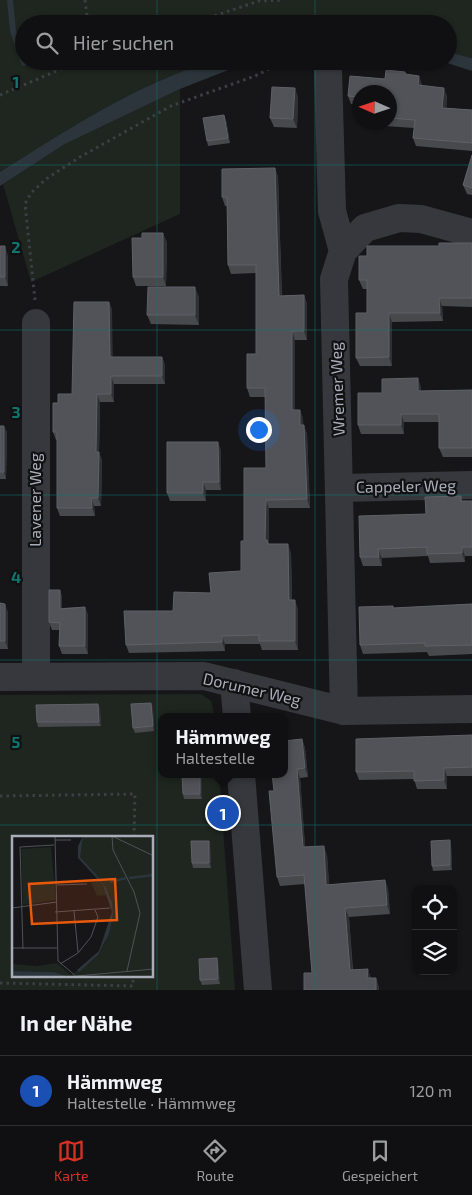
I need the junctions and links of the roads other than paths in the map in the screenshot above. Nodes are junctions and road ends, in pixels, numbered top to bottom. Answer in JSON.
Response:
{"nodes":[{"id":1,"x":328,"y":70,"type":"dead end"},
{"id":2,"x":472,"y":233,"type":"edge"},
{"id":3,"x":343,"y":251,"type":"junction"},
{"id":4,"x":36,"y":323,"type":"road end"},
{"id":5,"x":472,"y":485,"type":"edge"},
{"id":6,"x":340,"y":488,"type":"junction"},
{"id":7,"x":36,"y":676,"type":"junction"},
{"id":8,"x":0,"y":677,"type":"edge"},
{"id":9,"x":234,"y":683,"type":"junction"},
{"id":10,"x":472,"y":709,"type":"edge"},
{"id":11,"x":344,"y":711,"type":"junction"},
{"id":12,"x":237,"y":713,"type":"edge"},
{"id":13,"x":241,"y":778,"type":"edge"},
{"id":14,"x":258,"y":990,"type":"edge"}],
"edges":[{"from":1,"to":3,"type":"street"},
{"from":2,"to":3,"type":"street"},
{"from":3,"to":6,"type":"street","name":"Wremer Weg"},
{"from":4,"to":7,"type":"street","name":"Lavener Weg"},
{"from":5,"to":6,"type":"street","name":"Cappeler Weg"},
{"from":6,"to":11,"type":"street","name":"Wremer Weg"},
{"from":7,"to":8,"type":"street","name":"Dorumer Weg"},
{"from":7,"to":9,"type":"street","name":"Dorumer Weg"},
{"from":9,"to":11,"type":"street","name":"Dorumer Weg"},
{"from":9,"to":12,"type":"street"},
{"from":10,"to":11,"type":"street","name":"Dorumer Weg"},
{"from":13,"to":14,"type":"street"}]}
